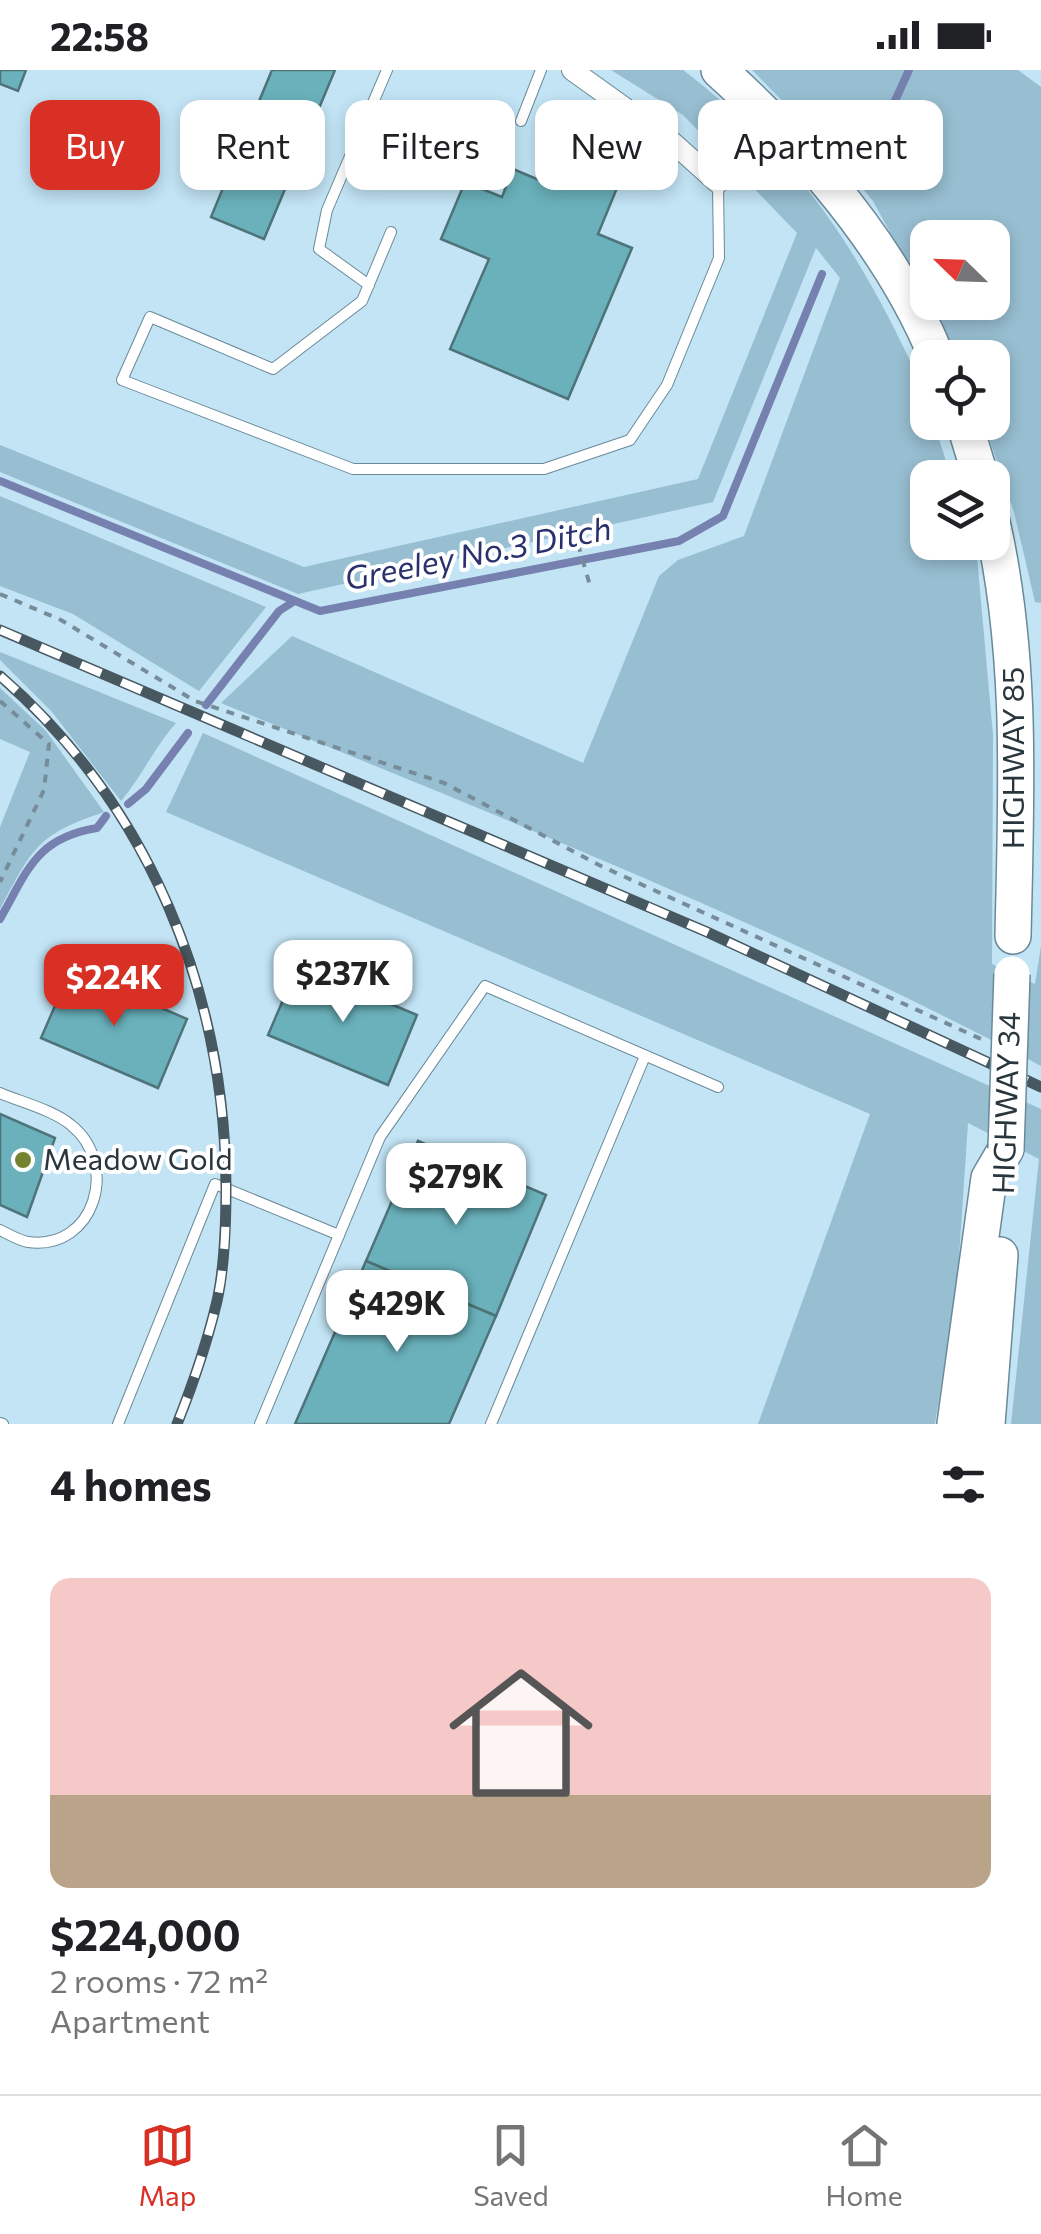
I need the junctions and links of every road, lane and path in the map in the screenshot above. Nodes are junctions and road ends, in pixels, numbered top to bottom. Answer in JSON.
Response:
{"nodes":[{"id":1,"x":386,"y":70,"type":"edge"},
{"id":2,"x":542,"y":70,"type":"edge"},
{"id":3,"x":572,"y":70,"type":"edge"},
{"id":4,"x":720,"y":70,"type":"edge"},
{"id":5,"x":521,"y":121,"type":"dead end"},
{"id":6,"x":698,"y":165,"type":"edge"},
{"id":7,"x":718,"y":190,"type":"edge"},
{"id":8,"x":391,"y":232,"type":"dead end"},
{"id":9,"x":369,"y":285,"type":"junction"},
{"id":10,"x":926,"y":340,"type":"edge"},
{"id":11,"x":578,"y":544,"type":"dead end"},
{"id":12,"x":998,"y":560,"type":"edge"},
{"id":13,"x":591,"y":589,"type":"dead end"},
{"id":14,"x":0,"y":594,"type":"edge"},
{"id":15,"x":0,"y":701,"type":"edge"},
{"id":16,"x":1041,"y":784,"type":"edge"},
{"id":17,"x":0,"y":882,"type":"edge"},
{"id":18,"x":1013,"y":936,"type":"junction"},
{"id":19,"x":991,"y":1044,"type":"dead end"},
{"id":20,"x":645,"y":1056,"type":"junction"},
{"id":21,"x":718,"y":1088,"type":"dead end"},
{"id":22,"x":0,"y":1093,"type":"edge"},
{"id":23,"x":1006,"y":1150,"type":"junction"},
{"id":24,"x":0,"y":1230,"type":"edge"},
{"id":25,"x":339,"y":1234,"type":"junction"},
{"id":26,"x":118,"y":1424,"type":"edge"},
{"id":27,"x":260,"y":1424,"type":"edge"},
{"id":28,"x":492,"y":1424,"type":"edge"},
{"id":29,"x":955,"y":1424,"type":"edge"},
{"id":30,"x":987,"y":1424,"type":"edge"}],
"edges":[{"from":1,"to":9,"type":"lane"},
{"from":2,"to":5,"type":"lane"},
{"from":3,"to":6,"type":"street"},
{"from":4,"to":10,"type":"highway"},
{"from":7,"to":9,"type":"lane"},
{"from":8,"to":9,"type":"lane"},
{"from":11,"to":13,"type":"path"},
{"from":12,"to":18,"type":"highway","name":"HIGHWAY 85"},
{"from":14,"to":19,"type":"path"},
{"from":15,"to":17,"type":"path"},
{"from":16,"to":18,"type":"highway","name":"HIGHWAY 34"},
{"from":18,"to":23,"type":"highway","name":"HIGHWAY 34","bridge":true},
{"from":20,"to":21,"type":"lane"},
{"from":20,"to":25,"type":"lane"},
{"from":20,"to":28,"type":"lane"},
{"from":22,"to":24,"type":"lane"},
{"from":23,"to":29,"type":"highway"},
{"from":23,"to":30,"type":"highway","name":"HIGHWAY 34"},
{"from":25,"to":26,"type":"lane"},
{"from":25,"to":27,"type":"lane"}]}
